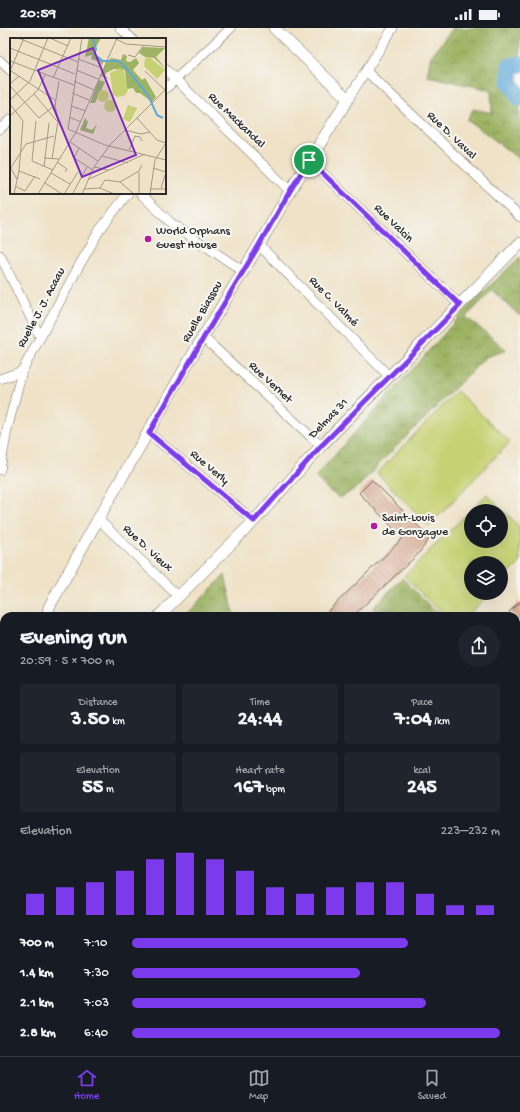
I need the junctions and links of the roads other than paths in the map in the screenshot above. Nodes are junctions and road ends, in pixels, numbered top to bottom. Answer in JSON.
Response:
{"nodes":[{"id":1,"x":120,"y":28,"type":"edge"},
{"id":2,"x":230,"y":28,"type":"edge"},
{"id":3,"x":274,"y":28,"type":"edge"},
{"id":4,"x":393,"y":28,"type":"edge"},
{"id":5,"x":131,"y":38,"type":"edge"},
{"id":6,"x":0,"y":61,"type":"edge"},
{"id":7,"x":10,"y":70,"type":"edge"},
{"id":8,"x":166,"y":70,"type":"edge"},
{"id":9,"x":366,"y":71,"type":"junction"},
{"id":10,"x":176,"y":79,"type":"junction"},
{"id":11,"x":166,"y":88,"type":"edge"},
{"id":12,"x":348,"y":99,"type":"junction"},
{"id":13,"x":10,"y":120,"type":"edge"},
{"id":14,"x":0,"y":130,"type":"edge"},
{"id":15,"x":309,"y":160,"type":"junction"},
{"id":16,"x":290,"y":191,"type":"junction"},
{"id":17,"x":127,"y":194,"type":"edge"},
{"id":18,"x":141,"y":194,"type":"edge"},
{"id":19,"x":520,"y":217,"type":"edge"},
{"id":20,"x":520,"y":243,"type":"edge"},
{"id":21,"x":259,"y":245,"type":"junction"},
{"id":22,"x":0,"y":255,"type":"edge"},
{"id":23,"x":243,"y":271,"type":"junction"},
{"id":24,"x":460,"y":305,"type":"junction"},
{"id":25,"x":40,"y":337,"type":"junction"},
{"id":26,"x":204,"y":337,"type":"junction"},
{"id":27,"x":22,"y":371,"type":"junction"},
{"id":28,"x":389,"y":376,"type":"junction"},
{"id":29,"x":0,"y":379,"type":"edge"},
{"id":30,"x":149,"y":433,"type":"junction"},
{"id":31,"x":321,"y":446,"type":"junction"},
{"id":32,"x":0,"y":470,"type":"edge"},
{"id":33,"x":98,"y":520,"type":"junction"},
{"id":34,"x":254,"y":521,"type":"junction"},
{"id":35,"x":179,"y":597,"type":"junction"},
{"id":36,"x":48,"y":612,"type":"edge"},
{"id":37,"x":163,"y":612,"type":"edge"}],
"edges":[{"from":1,"to":5,"type":"street"},
{"from":2,"to":10,"type":"street"},
{"from":3,"to":12,"type":"street"},
{"from":4,"to":9,"type":"street","name":"Ruelle Biassou"},
{"from":6,"to":7,"type":"street"},
{"from":8,"to":10,"type":"street","name":"Rue Mackandal"},
{"from":9,"to":12,"type":"street","name":"Ruelle Biassou"},
{"from":9,"to":19,"type":"street","name":"Rue D. Vaval"},
{"from":10,"to":11,"type":"street"},
{"from":10,"to":16,"type":"street","name":"Rue Mackandal"},
{"from":12,"to":15,"type":"street","name":"Ruelle Biassou"},
{"from":13,"to":14,"type":"street"},
{"from":15,"to":16,"type":"street","name":"Ruelle Biassou"},
{"from":15,"to":24,"type":"street","name":"Rue Valcin"},
{"from":16,"to":21,"type":"street","name":"Ruelle Biassou"},
{"from":17,"to":25,"type":"street","name":"Ruelle J. J. Acaau"},
{"from":18,"to":23,"type":"street"},
{"from":20,"to":24,"type":"street","name":"Delmas 31"},
{"from":21,"to":23,"type":"street","name":"Ruelle Biassou"},
{"from":21,"to":28,"type":"street","name":"Rue C. Valmé"},
{"from":22,"to":25,"type":"street"},
{"from":23,"to":26,"type":"street","name":"Ruelle Biassou"},
{"from":24,"to":28,"type":"street","name":"Delmas 31"},
{"from":25,"to":27,"type":"street","name":"Ruelle J. J. Acaau"},
{"from":26,"to":30,"type":"street","name":"Ruelle Biassou"},
{"from":26,"to":31,"type":"street","name":"Rue Vernet"},
{"from":27,"to":29,"type":"street"},
{"from":27,"to":32,"type":"street","name":"Ruelle J. J. Acaau"},
{"from":28,"to":31,"type":"street","name":"Delmas 31"},
{"from":30,"to":33,"type":"street","name":"Ruelle Biassou"},
{"from":30,"to":34,"type":"street","name":"Rue Verly"},
{"from":31,"to":34,"type":"street","name":"Delmas 31"},
{"from":33,"to":35,"type":"street","name":"Rue D. Vieux"},
{"from":33,"to":36,"type":"street","name":"Ruelle Biassou"},
{"from":34,"to":35,"type":"street","name":"Delmas 31"},
{"from":35,"to":37,"type":"street","name":"Delmas 31"}]}
